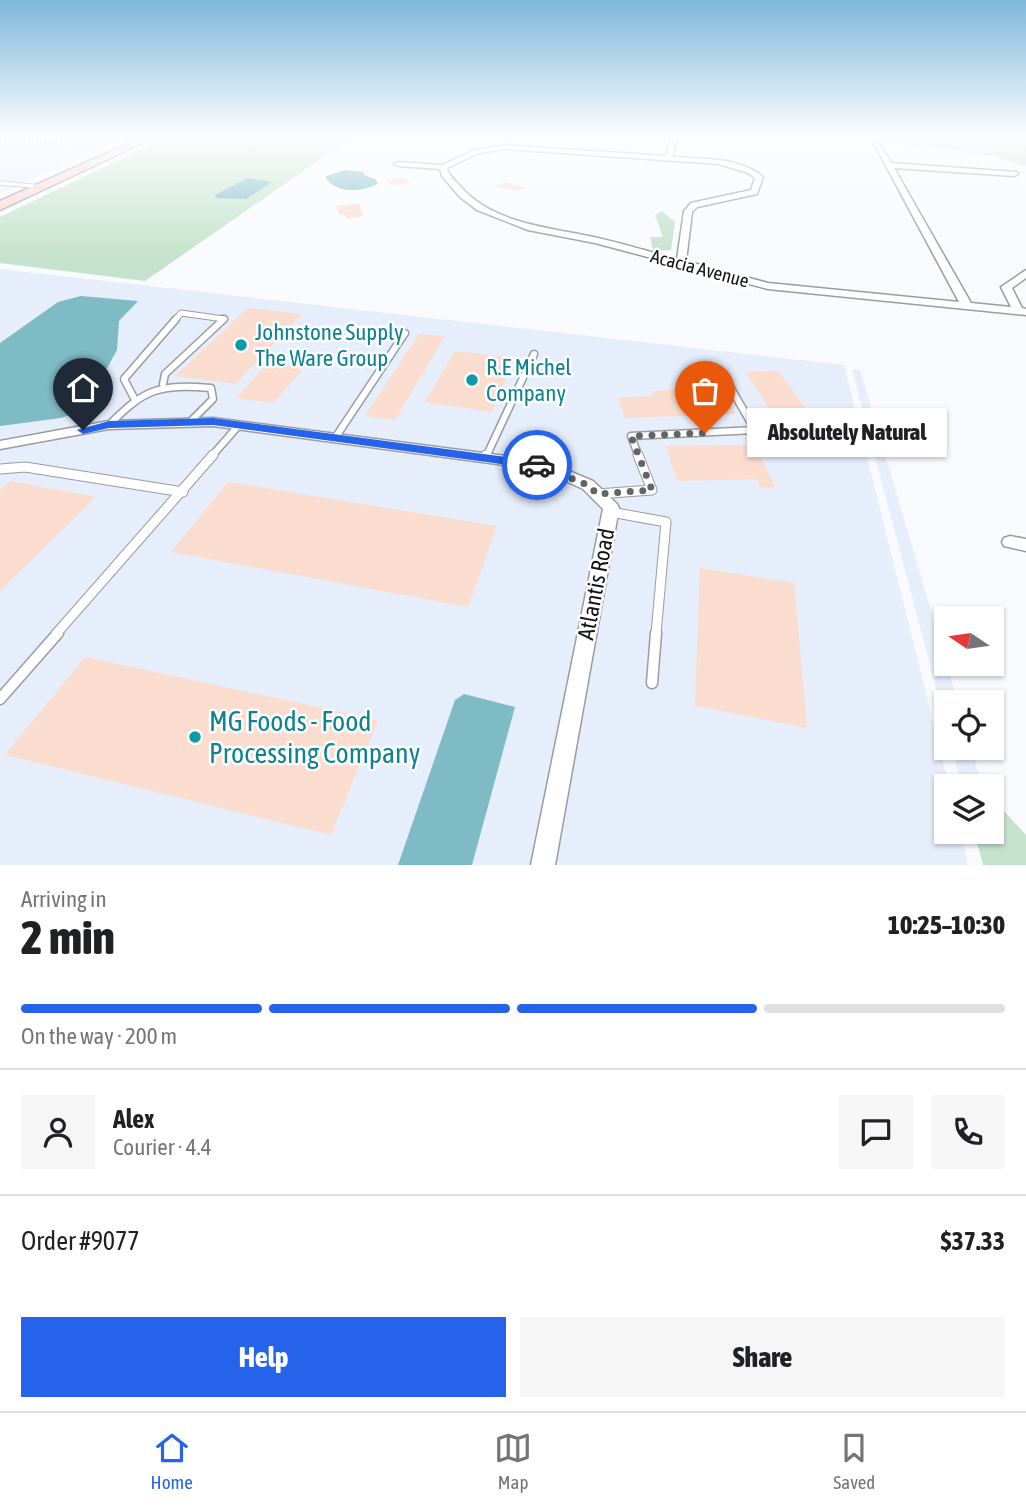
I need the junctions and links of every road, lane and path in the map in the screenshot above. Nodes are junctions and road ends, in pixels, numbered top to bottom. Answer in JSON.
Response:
{"nodes":[{"id":1,"x":68,"y":175,"type":"edge"},
{"id":2,"x":445,"y":175,"type":"edge"},
{"id":3,"x":758,"y":175,"type":"edge"},
{"id":4,"x":895,"y":175,"type":"edge"},
{"id":5,"x":0,"y":183,"type":"edge"},
{"id":6,"x":43,"y":187,"type":"junction"},
{"id":7,"x":0,"y":206,"type":"edge"},
{"id":8,"x":681,"y":262,"type":"junction"},
{"id":9,"x":1026,"y":273,"type":"edge"},
{"id":10,"x":967,"y":306,"type":"junction"},
{"id":11,"x":1022,"y":312,"type":"edge"},
{"id":12,"x":405,"y":333,"type":"dead end"},
{"id":13,"x":534,"y":354,"type":"dead end"},
{"id":14,"x":725,"y":378,"type":"dead end"},
{"id":15,"x":163,"y":384,"type":"junction"},
{"id":16,"x":134,"y":398,"type":"junction"},
{"id":17,"x":190,"y":422,"type":"junction"},
{"id":18,"x":109,"y":425,"type":"junction"},
{"id":19,"x":239,"y":425,"type":"junction"},
{"id":20,"x":755,"y":430,"type":"junction"},
{"id":21,"x":335,"y":438,"type":"junction"},
{"id":22,"x":0,"y":445,"type":"edge"},
{"id":23,"x":766,"y":449,"type":"dead end"},
{"id":24,"x":485,"y":458,"type":"junction"},
{"id":25,"x":0,"y":469,"type":"edge"},
{"id":26,"x":183,"y":492,"type":"junction"},
{"id":27,"x":597,"y":494,"type":"junction"},
{"id":28,"x":610,"y":512,"type":"junction"},
{"id":29,"x":652,"y":683,"type":"dead end"},
{"id":30,"x":0,"y":699,"type":"edge"},
{"id":31,"x":543,"y":865,"type":"edge"}],
"edges":[{"from":1,"to":6,"type":"main road"},
{"from":2,"to":8,"type":"street","name":"Acacia Avenue"},
{"from":3,"to":8,"type":"street"},
{"from":4,"to":10,"type":"street"},
{"from":5,"to":6,"type":"lane"},
{"from":6,"to":7,"type":"main road"},
{"from":8,"to":10,"type":"street","name":"Acacia Avenue"},
{"from":9,"to":11,"type":"street"},
{"from":10,"to":11,"type":"street","name":"Acacia Avenue"},
{"from":12,"to":21,"type":"lane"},
{"from":13,"to":24,"type":"lane"},
{"from":14,"to":20,"type":"lane"},
{"from":15,"to":16,"type":"lane"},
{"from":15,"to":16,"type":"lane"},
{"from":15,"to":17,"type":"lane"},
{"from":16,"to":18,"type":"lane"},
{"from":17,"to":18,"type":"street","name":"Atlantis Road"},
{"from":17,"to":19,"type":"street","name":"Atlantis Road"},
{"from":18,"to":22,"type":"street","name":"Atlantis Road"},
{"from":19,"to":21,"type":"street","name":"Atlantis Road"},
{"from":19,"to":26,"type":"lane"},
{"from":20,"to":23,"type":"lane"},
{"from":20,"to":27,"type":"lane"},
{"from":21,"to":24,"type":"street","name":"Atlantis Road"},
{"from":24,"to":27,"type":"street","name":"Atlantis Road"},
{"from":25,"to":26,"type":"lane"},
{"from":26,"to":30,"type":"lane"},
{"from":27,"to":28,"type":"street","name":"Atlantis Road"},
{"from":28,"to":29,"type":"lane"},
{"from":28,"to":31,"type":"street","name":"Atlantis Road"}]}
